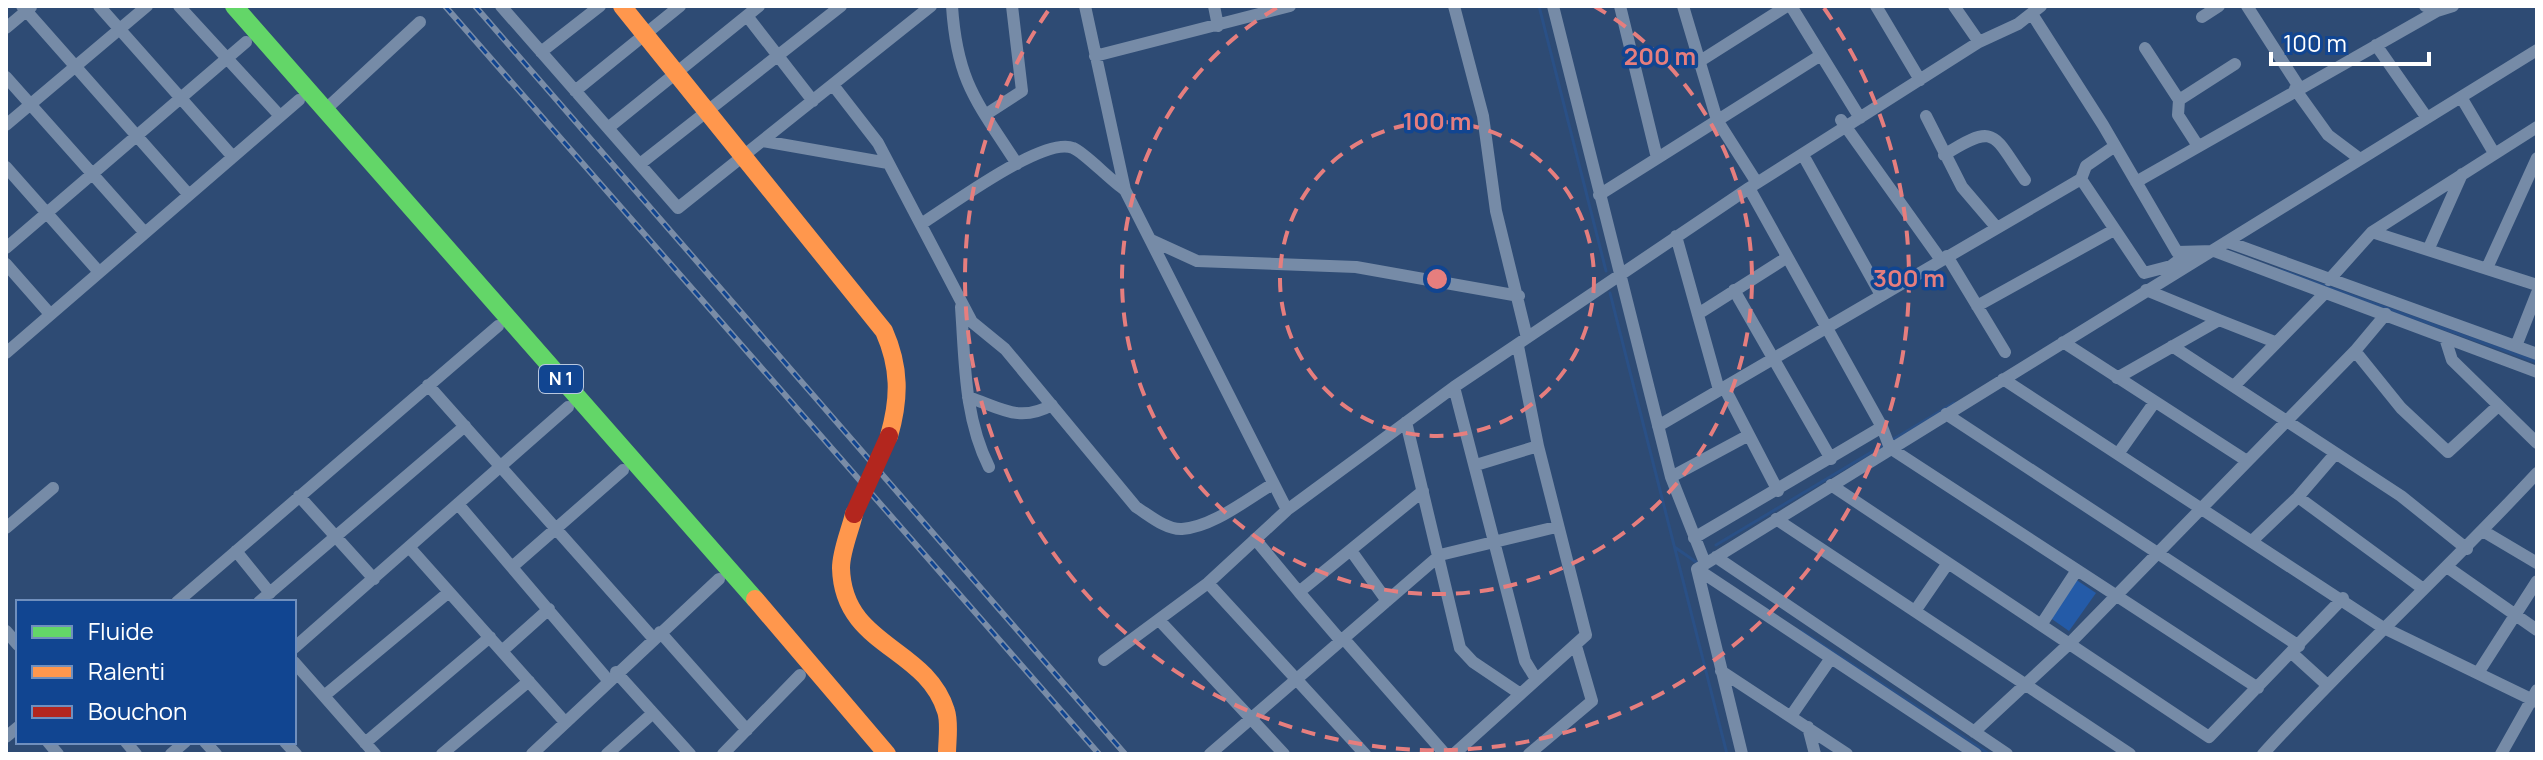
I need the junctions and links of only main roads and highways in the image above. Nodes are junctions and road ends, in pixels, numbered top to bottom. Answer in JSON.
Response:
{"nodes":[{"id":1,"x":214,"y":6,"type":"edge"},
{"id":2,"x":234,"y":6,"type":"edge"},
{"id":3,"x":622,"y":6,"type":"edge"},
{"id":4,"x":947,"y":725,"type":"junction"},
{"id":5,"x":867,"y":754,"type":"edge"},
{"id":6,"x":887,"y":754,"type":"edge"},
{"id":7,"x":937,"y":754,"type":"edge"},
{"id":8,"x":947,"y":754,"type":"edge"}],
"edges":[{"from":1,"to":5,"type":"main road","number":"N 1"},
{"from":2,"to":6,"type":"main road","number":"N 1"},
{"from":3,"to":4,"type":"main road","bridge":true},
{"from":4,"to":7,"type":"main road"},
{"from":4,"to":8,"type":"main road"}]}
